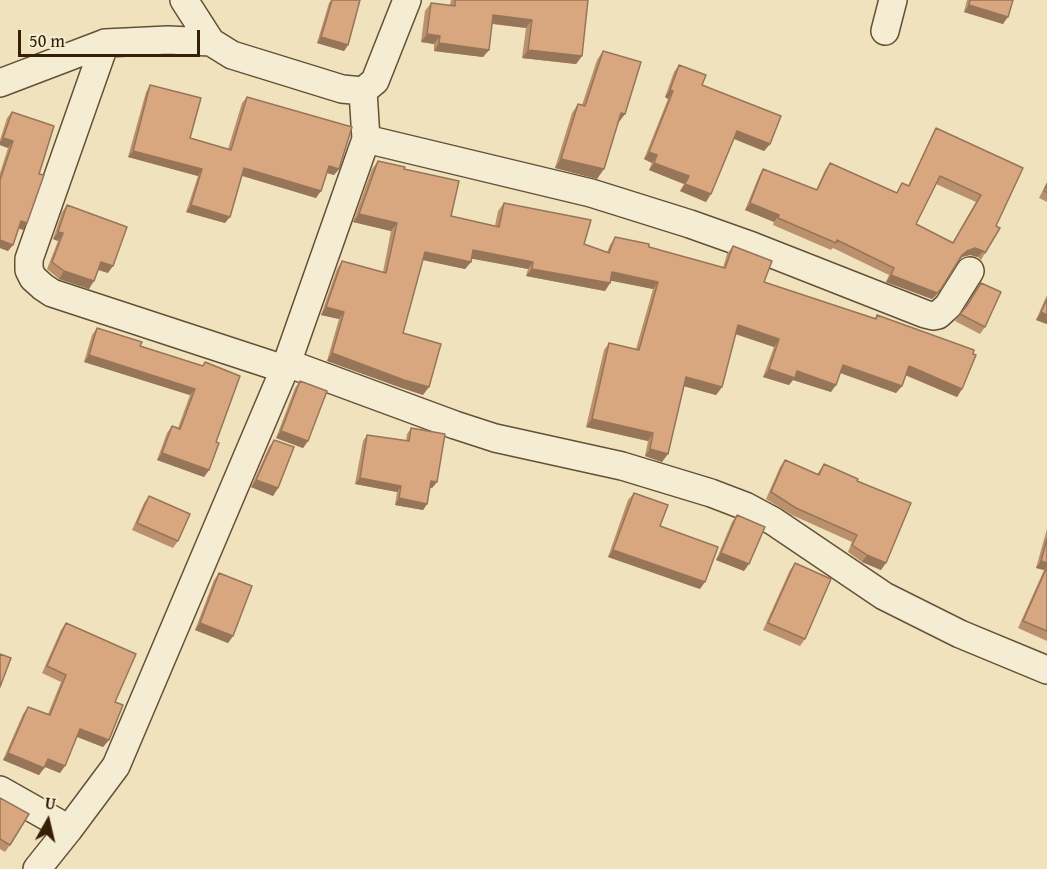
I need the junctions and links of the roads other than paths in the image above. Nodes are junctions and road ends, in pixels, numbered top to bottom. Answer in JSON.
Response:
{"nodes":[{"id":1,"x":407,"y":0,"type":"edge"},
{"id":2,"x":893,"y":0,"type":"edge"},
{"id":3,"x":185,"y":1,"type":"edge"},
{"id":4,"x":885,"y":31,"type":"dead end"},
{"id":5,"x":211,"y":42,"type":"junction"},
{"id":6,"x":105,"y":43,"type":"junction"},
{"id":7,"x":0,"y":83,"type":"edge"},
{"id":8,"x":363,"y":91,"type":"junction"},
{"id":9,"x":366,"y":139,"type":"junction"},
{"id":10,"x":970,"y":271,"type":"dead end"},
{"id":11,"x":285,"y":366,"type":"junction"},
{"id":12,"x":1047,"y":669,"type":"edge"},
{"id":13,"x":0,"y":790,"type":"edge"},
{"id":14,"x":69,"y":829,"type":"junction"},
{"id":15,"x":37,"y":869,"type":"edge"}],
"edges":[{"from":1,"to":8,"type":"street"},
{"from":2,"to":4,"type":"street"},
{"from":3,"to":5,"type":"street"},
{"from":5,"to":6,"type":"street"},
{"from":5,"to":8,"type":"street"},
{"from":6,"to":7,"type":"street"},
{"from":6,"to":11,"type":"street"},
{"from":8,"to":9,"type":"street"},
{"from":9,"to":10,"type":"street"},
{"from":9,"to":11,"type":"street"},
{"from":11,"to":12,"type":"street"},
{"from":11,"to":14,"type":"street"},
{"from":13,"to":14,"type":"street"},
{"from":14,"to":15,"type":"street"}]}
